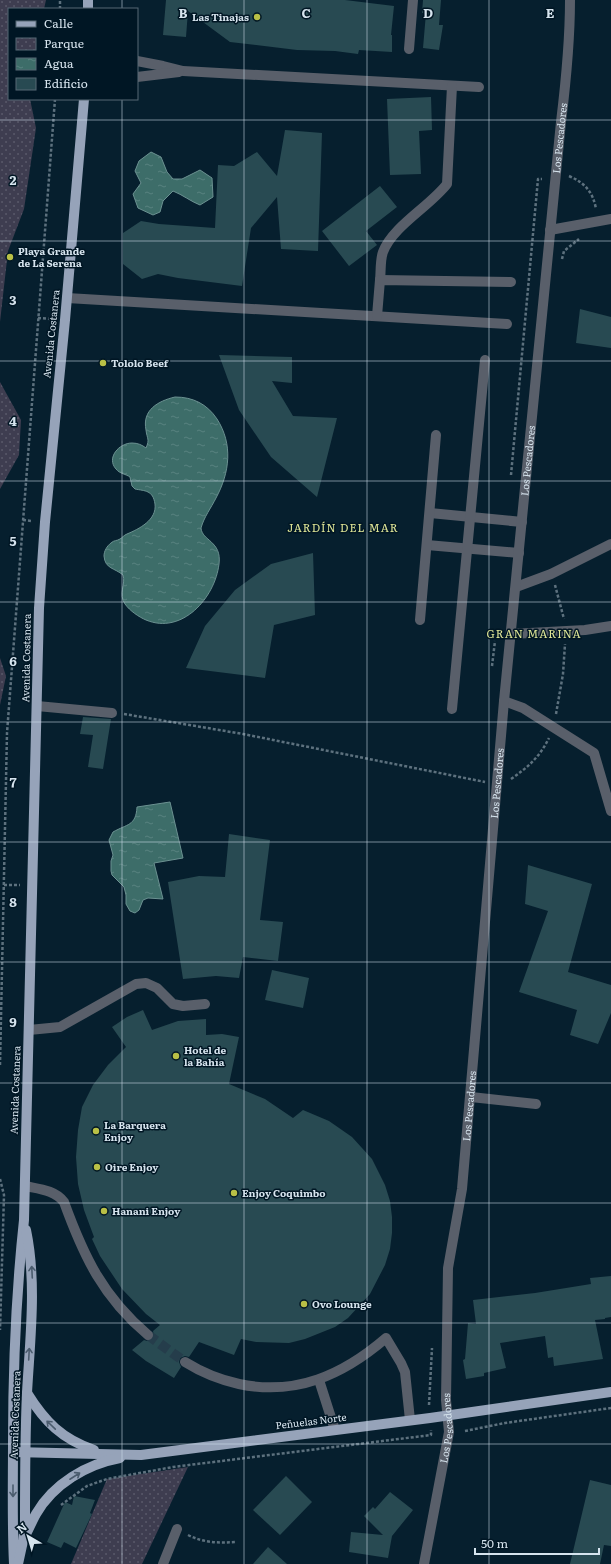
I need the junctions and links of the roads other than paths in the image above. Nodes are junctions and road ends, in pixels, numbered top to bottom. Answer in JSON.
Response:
{"nodes":[{"id":1,"x":413,"y":0,"type":"edge"},
{"id":2,"x":570,"y":0,"type":"edge"},
{"id":3,"x":409,"y":49,"type":"dead end"},
{"id":4,"x":138,"y":61,"type":"edge"},
{"id":5,"x":183,"y":71,"type":"junction"},
{"id":6,"x":138,"y":77,"type":"edge"},
{"id":7,"x":452,"y":86,"type":"junction"},
{"id":8,"x":478,"y":87,"type":"dead end"},
{"id":9,"x":84,"y":100,"type":"edge"},
{"id":10,"x":611,"y":219,"type":"edge"},
{"id":11,"x":550,"y":230,"type":"junction"},
{"id":12,"x":380,"y":280,"type":"junction"},
{"id":13,"x":511,"y":282,"type":"dead end"},
{"id":14,"x":66,"y":298,"type":"junction"},
{"id":15,"x":376,"y":316,"type":"junction"},
{"id":16,"x":507,"y":324,"type":"dead end"},
{"id":17,"x":485,"y":360,"type":"dead end"},
{"id":18,"x":436,"y":435,"type":"dead end"},
{"id":19,"x":430,"y":513,"type":"junction"},
{"id":20,"x":471,"y":517,"type":"junction"},
{"id":21,"x":522,"y":522,"type":"junction"},
{"id":22,"x":611,"y":544,"type":"edge"},
{"id":23,"x":427,"y":545,"type":"junction"},
{"id":24,"x":467,"y":548,"type":"junction"},
{"id":25,"x":519,"y":553,"type":"junction"},
{"id":26,"x":516,"y":587,"type":"junction"},
{"id":27,"x":420,"y":620,"type":"dead end"},
{"id":28,"x":611,"y":626,"type":"edge"},
{"id":29,"x":511,"y":634,"type":"junction"},
{"id":30,"x":504,"y":701,"type":"junction"},
{"id":31,"x":37,"y":706,"type":"junction"},
{"id":32,"x":452,"y":709,"type":"dead end"},
{"id":33,"x":112,"y":712,"type":"road end"},
{"id":34,"x":611,"y":811,"type":"edge"},
{"id":35,"x":205,"y":1004,"type":"dead end"},
{"id":36,"x":29,"y":1030,"type":"junction"},
{"id":37,"x":471,"y":1098,"type":"junction"},
{"id":38,"x":536,"y":1104,"type":"dead end"},
{"id":39,"x":25,"y":1186,"type":"junction"},
{"id":40,"x":24,"y":1220,"type":"junction"},
{"id":41,"x":148,"y":1336,"type":"tunnel mouth"},
{"id":42,"x":185,"y":1362,"type":"tunnel mouth"},
{"id":43,"x":319,"y":1380,"type":"junction"},
{"id":44,"x":611,"y":1392,"type":"edge"},
{"id":45,"x":27,"y":1393,"type":"junction"},
{"id":46,"x":446,"y":1416,"type":"junction"},
{"id":47,"x":410,"y":1420,"type":"junction"},
{"id":48,"x":335,"y":1430,"type":"junction"},
{"id":49,"x":13,"y":1452,"type":"junction"},
{"id":50,"x":25,"y":1452,"type":"junction"},
{"id":51,"x":110,"y":1454,"type":"junction"},
{"id":52,"x":142,"y":1455,"type":"junction"},
{"id":53,"x":177,"y":1529,"type":"road end"},
{"id":54,"x":23,"y":1541,"type":"junction"},
{"id":55,"x":14,"y":1564,"type":"edge"},
{"id":56,"x":18,"y":1564,"type":"edge"},
{"id":57,"x":163,"y":1564,"type":"edge"},
{"id":58,"x":424,"y":1564,"type":"edge"}],
"edges":[{"from":1,"to":3,"type":"street"},
{"from":2,"to":11,"type":"street","name":"Los Pescadores"},
{"from":4,"to":5,"type":"street"},
{"from":5,"to":6,"type":"street"},
{"from":5,"to":7,"type":"street"},
{"from":7,"to":8,"type":"street"},
{"from":7,"to":12,"type":"street"},
{"from":9,"to":14,"type":"main road","name":"Avenida Costanera"},
{"from":10,"to":11,"type":"street"},
{"from":11,"to":21,"type":"street","name":"Los Pescadores"},
{"from":12,"to":13,"type":"street"},
{"from":12,"to":15,"type":"street"},
{"from":14,"to":15,"type":"street"},
{"from":14,"to":31,"type":"main road","name":"Avenida Costanera"},
{"from":15,"to":16,"type":"street"},
{"from":17,"to":20,"type":"street"},
{"from":18,"to":19,"type":"street"},
{"from":19,"to":20,"type":"street"},
{"from":19,"to":23,"type":"street"},
{"from":20,"to":21,"type":"street"},
{"from":20,"to":24,"type":"street"},
{"from":21,"to":25,"type":"street","name":"Los Pescadores"},
{"from":22,"to":26,"type":"street"},
{"from":23,"to":24,"type":"street"},
{"from":23,"to":27,"type":"street"},
{"from":24,"to":25,"type":"street"},
{"from":24,"to":32,"type":"street"},
{"from":25,"to":26,"type":"street","name":"Los Pescadores"},
{"from":26,"to":29,"type":"street","name":"Los Pescadores"},
{"from":28,"to":29,"type":"street"},
{"from":29,"to":30,"type":"street","name":"Los Pescadores"},
{"from":30,"to":34,"type":"street"},
{"from":30,"to":37,"type":"street","name":"Los Pescadores"},
{"from":31,"to":33,"type":"street"},
{"from":31,"to":36,"type":"main road","name":"Avenida Costanera"},
{"from":35,"to":36,"type":"street"},
{"from":36,"to":39,"type":"main road","name":"Avenida Costanera"},
{"from":37,"to":38,"type":"street"},
{"from":37,"to":46,"type":"street","name":"Los Pescadores"},
{"from":39,"to":40,"type":"main road","name":"Avenida Costanera"},
{"from":39,"to":41,"type":"street"},
{"from":45,"to":40,"type":"main road","name":"Avenida Costanera","one_way":true},
{"from":40,"to":49,"type":"main road","name":"Avenida Costanera"},
{"from":42,"to":43,"type":"street"},
{"from":43,"to":47,"type":"street"},
{"from":43,"to":48,"type":"street"},
{"from":44,"to":46,"type":"main road","name":"Peñuelas Norte"},
{"from":45,"to":50,"type":"main road","name":"Avenida Costanera"},
{"from":51,"to":45,"type":"main road","one_way":true},
{"from":46,"to":47,"type":"main road","name":"Peñuelas Norte"},
{"from":46,"to":58,"type":"street","name":"Los Pescadores"},
{"from":47,"to":48,"type":"main road","name":"Peñuelas Norte"},
{"from":48,"to":52,"type":"main road","name":"Peñuelas Norte"},
{"from":49,"to":50,"type":"main road","name":"Peñuelas Norte"},
{"from":49,"to":55,"type":"main road","name":"Avenida Costanera","one_way":true},
{"from":50,"to":51,"type":"main road","name":"Peñuelas Norte"},
{"from":50,"to":54,"type":"main road","name":"Avenida Costanera"},
{"from":51,"to":52,"type":"main road","name":"Peñuelas Norte"},
{"from":54,"to":52,"type":"main road","one_way":true},
{"from":53,"to":57,"type":"street"},
{"from":54,"to":56,"type":"main road","name":"Avenida Costanera"}]}
